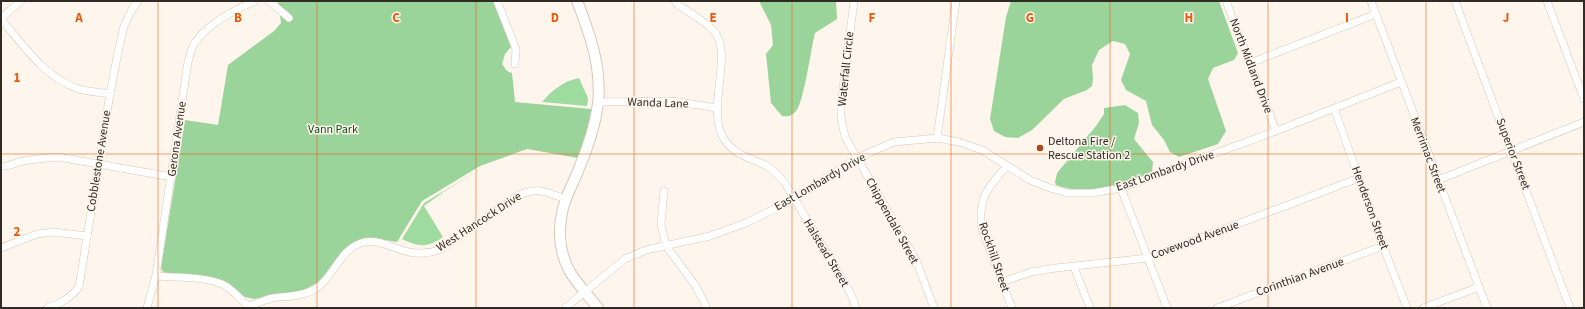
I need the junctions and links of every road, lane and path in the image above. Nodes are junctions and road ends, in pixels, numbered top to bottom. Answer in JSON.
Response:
{"nodes":[{"id":1,"x":21,"y":1,"type":"edge"},
{"id":2,"x":138,"y":1,"type":"edge"},
{"id":3,"x":255,"y":1,"type":"edge"},
{"id":4,"x":269,"y":1,"type":"edge"},
{"id":5,"x":497,"y":1,"type":"edge"},
{"id":6,"x":577,"y":1,"type":"edge"},
{"id":7,"x":675,"y":1,"type":"edge"},
{"id":8,"x":854,"y":1,"type":"edge"},
{"id":9,"x":956,"y":1,"type":"edge"},
{"id":10,"x":1226,"y":1,"type":"edge"},
{"id":11,"x":1371,"y":1,"type":"edge"},
{"id":12,"x":1455,"y":1,"type":"edge"},
{"id":13,"x":1547,"y":1,"type":"edge"},
{"id":14,"x":1376,"y":14,"type":"junction"},
{"id":15,"x":289,"y":18,"type":"dead end"},
{"id":16,"x":1,"y":19,"type":"edge"},
{"id":17,"x":1250,"y":63,"type":"junction"},
{"id":18,"x":515,"y":64,"type":"dead end"},
{"id":19,"x":1401,"y":82,"type":"junction"},
{"id":20,"x":110,"y":94,"type":"junction"},
{"id":21,"x":1584,"y":99,"type":"edge"},
{"id":22,"x":598,"y":102,"type":"junction"},
{"id":23,"x":717,"y":108,"type":"junction"},
{"id":24,"x":1334,"y":108,"type":"junction"},
{"id":25,"x":1584,"y":122,"type":"edge"},
{"id":26,"x":1276,"y":131,"type":"junction"},
{"id":27,"x":937,"y":138,"type":"junction"},
{"id":28,"x":1511,"y":151,"type":"junction"},
{"id":29,"x":856,"y":158,"type":"junction"},
{"id":30,"x":99,"y":164,"type":"junction"},
{"id":31,"x":1,"y":166,"type":"edge"},
{"id":32,"x":1007,"y":166,"type":"junction"},
{"id":33,"x":172,"y":177,"type":"junction"},
{"id":34,"x":1359,"y":178,"type":"junction"},
{"id":35,"x":1438,"y":180,"type":"junction"},
{"id":36,"x":1121,"y":188,"type":"junction"},
{"id":37,"x":664,"y":191,"type":"dead end"},
{"id":38,"x":566,"y":199,"type":"junction"},
{"id":39,"x":794,"y":199,"type":"junction"},
{"id":40,"x":87,"y":236,"type":"junction"},
{"id":41,"x":666,"y":246,"type":"junction"},
{"id":42,"x":1383,"y":246,"type":"junction"},
{"id":43,"x":1,"y":248,"type":"edge"},
{"id":44,"x":1148,"y":258,"type":"junction"},
{"id":45,"x":1074,"y":267,"type":"junction"},
{"id":46,"x":156,"y":276,"type":"junction"},
{"id":47,"x":1002,"y":282,"type":"junction"},
{"id":48,"x":1479,"y":287,"type":"junction"},
{"id":49,"x":585,"y":291,"type":"junction"},
{"id":50,"x":248,"y":307,"type":"edge"},
{"id":51,"x":47,"y":308,"type":"edge"},
{"id":52,"x":146,"y":308,"type":"edge"},
{"id":53,"x":565,"y":308,"type":"edge"},
{"id":54,"x":598,"y":308,"type":"edge"},
{"id":55,"x":707,"y":308,"type":"edge"},
{"id":56,"x":856,"y":308,"type":"edge"},
{"id":57,"x":934,"y":308,"type":"edge"},
{"id":58,"x":1012,"y":308,"type":"edge"},
{"id":59,"x":1090,"y":308,"type":"edge"},
{"id":60,"x":1167,"y":308,"type":"edge"},
{"id":61,"x":1217,"y":308,"type":"edge"},
{"id":62,"x":1407,"y":308,"type":"edge"},
{"id":63,"x":1423,"y":308,"type":"edge"},
{"id":64,"x":1487,"y":308,"type":"edge"},
{"id":65,"x":1570,"y":308,"type":"edge"}],
"edges":[{"from":1,"to":16,"type":"street"},
{"from":2,"to":20,"type":"street","name":"Cobblestone Avenue"},
{"from":3,"to":33,"type":"street","name":"Gerona Avenue"},
{"from":4,"to":15,"type":"street"},
{"from":5,"to":18,"type":"street"},
{"from":6,"to":22,"type":"street"},
{"from":7,"to":23,"type":"street","name":"Halstead Street"},
{"from":8,"to":29,"type":"street","name":"Waterfall Circle"},
{"from":9,"to":27,"type":"street"},
{"from":10,"to":17,"type":"street","name":"North Midland Drive"},
{"from":11,"to":14,"type":"street","name":"Merrimac Street"},
{"from":12,"to":28,"type":"street","name":"Superior Street"},
{"from":13,"to":21,"type":"street"},
{"from":14,"to":17,"type":"street"},
{"from":14,"to":19,"type":"street","name":"Merrimac Street"},
{"from":16,"to":20,"type":"street"},
{"from":17,"to":26,"type":"street","name":"North Midland Drive"},
{"from":19,"to":24,"type":"street","name":"East Lombardy Drive"},
{"from":19,"to":35,"type":"street","name":"Merrimac Street"},
{"from":20,"to":30,"type":"street","name":"Cobblestone Avenue"},
{"from":22,"to":23,"type":"street","name":"Wanda Lane"},
{"from":22,"to":38,"type":"street"},
{"from":23,"to":39,"type":"street","name":"Halstead Street"},
{"from":24,"to":26,"type":"street","name":"East Lombardy Drive"},
{"from":24,"to":34,"type":"street","name":"Henderson Street"},
{"from":25,"to":28,"type":"street"},
{"from":26,"to":36,"type":"street","name":"East Lombardy Drive"},
{"from":27,"to":29,"type":"street","name":"East Lombardy Drive"},
{"from":27,"to":32,"type":"street","name":"East Lombardy Drive"},
{"from":28,"to":35,"type":"street"},
{"from":28,"to":65,"type":"street","name":"Superior Street"},
{"from":29,"to":39,"type":"street","name":"East Lombardy Drive"},
{"from":29,"to":57,"type":"street","name":"Chippendale Street"},
{"from":30,"to":31,"type":"street"},
{"from":30,"to":33,"type":"street"},
{"from":30,"to":40,"type":"street","name":"Cobblestone Avenue"},
{"from":32,"to":36,"type":"street","name":"East Lombardy Drive"},
{"from":32,"to":47,"type":"street","name":"Rockhill Street"},
{"from":33,"to":46,"type":"street","name":"Gerona Avenue"},
{"from":34,"to":42,"type":"street","name":"Henderson Street"},
{"from":34,"to":44,"type":"street","name":"Covewood Avenue"},
{"from":35,"to":48,"type":"street","name":"Merrimac Street"},
{"from":36,"to":44,"type":"street"},
{"from":37,"to":41,"type":"street"},
{"from":38,"to":49,"type":"street"},
{"from":38,"to":50,"type":"street","name":"West Hancock Drive"},
{"from":39,"to":41,"type":"street","name":"East Lombardy Drive"},
{"from":39,"to":56,"type":"street","name":"Halstead Street"},
{"from":40,"to":43,"type":"street"},
{"from":40,"to":51,"type":"street","name":"Cobblestone Avenue"},
{"from":41,"to":49,"type":"street","name":"East Lombardy Drive"},
{"from":41,"to":55,"type":"street"},
{"from":42,"to":61,"type":"street","name":"Corinthian Avenue"},
{"from":42,"to":62,"type":"street","name":"Henderson Street"},
{"from":44,"to":45,"type":"street","name":"Covewood Avenue"},
{"from":44,"to":60,"type":"street"},
{"from":45,"to":47,"type":"street","name":"Covewood Avenue"},
{"from":45,"to":59,"type":"street"},
{"from":46,"to":50,"type":"street"},
{"from":46,"to":52,"type":"street","name":"Gerona Avenue"},
{"from":47,"to":58,"type":"street","name":"Rockhill Street"},
{"from":48,"to":63,"type":"street"},
{"from":48,"to":64,"type":"street","name":"Merrimac Street"},
{"from":49,"to":53,"type":"street","name":"East Lombardy Drive"},
{"from":49,"to":54,"type":"street"}]}
